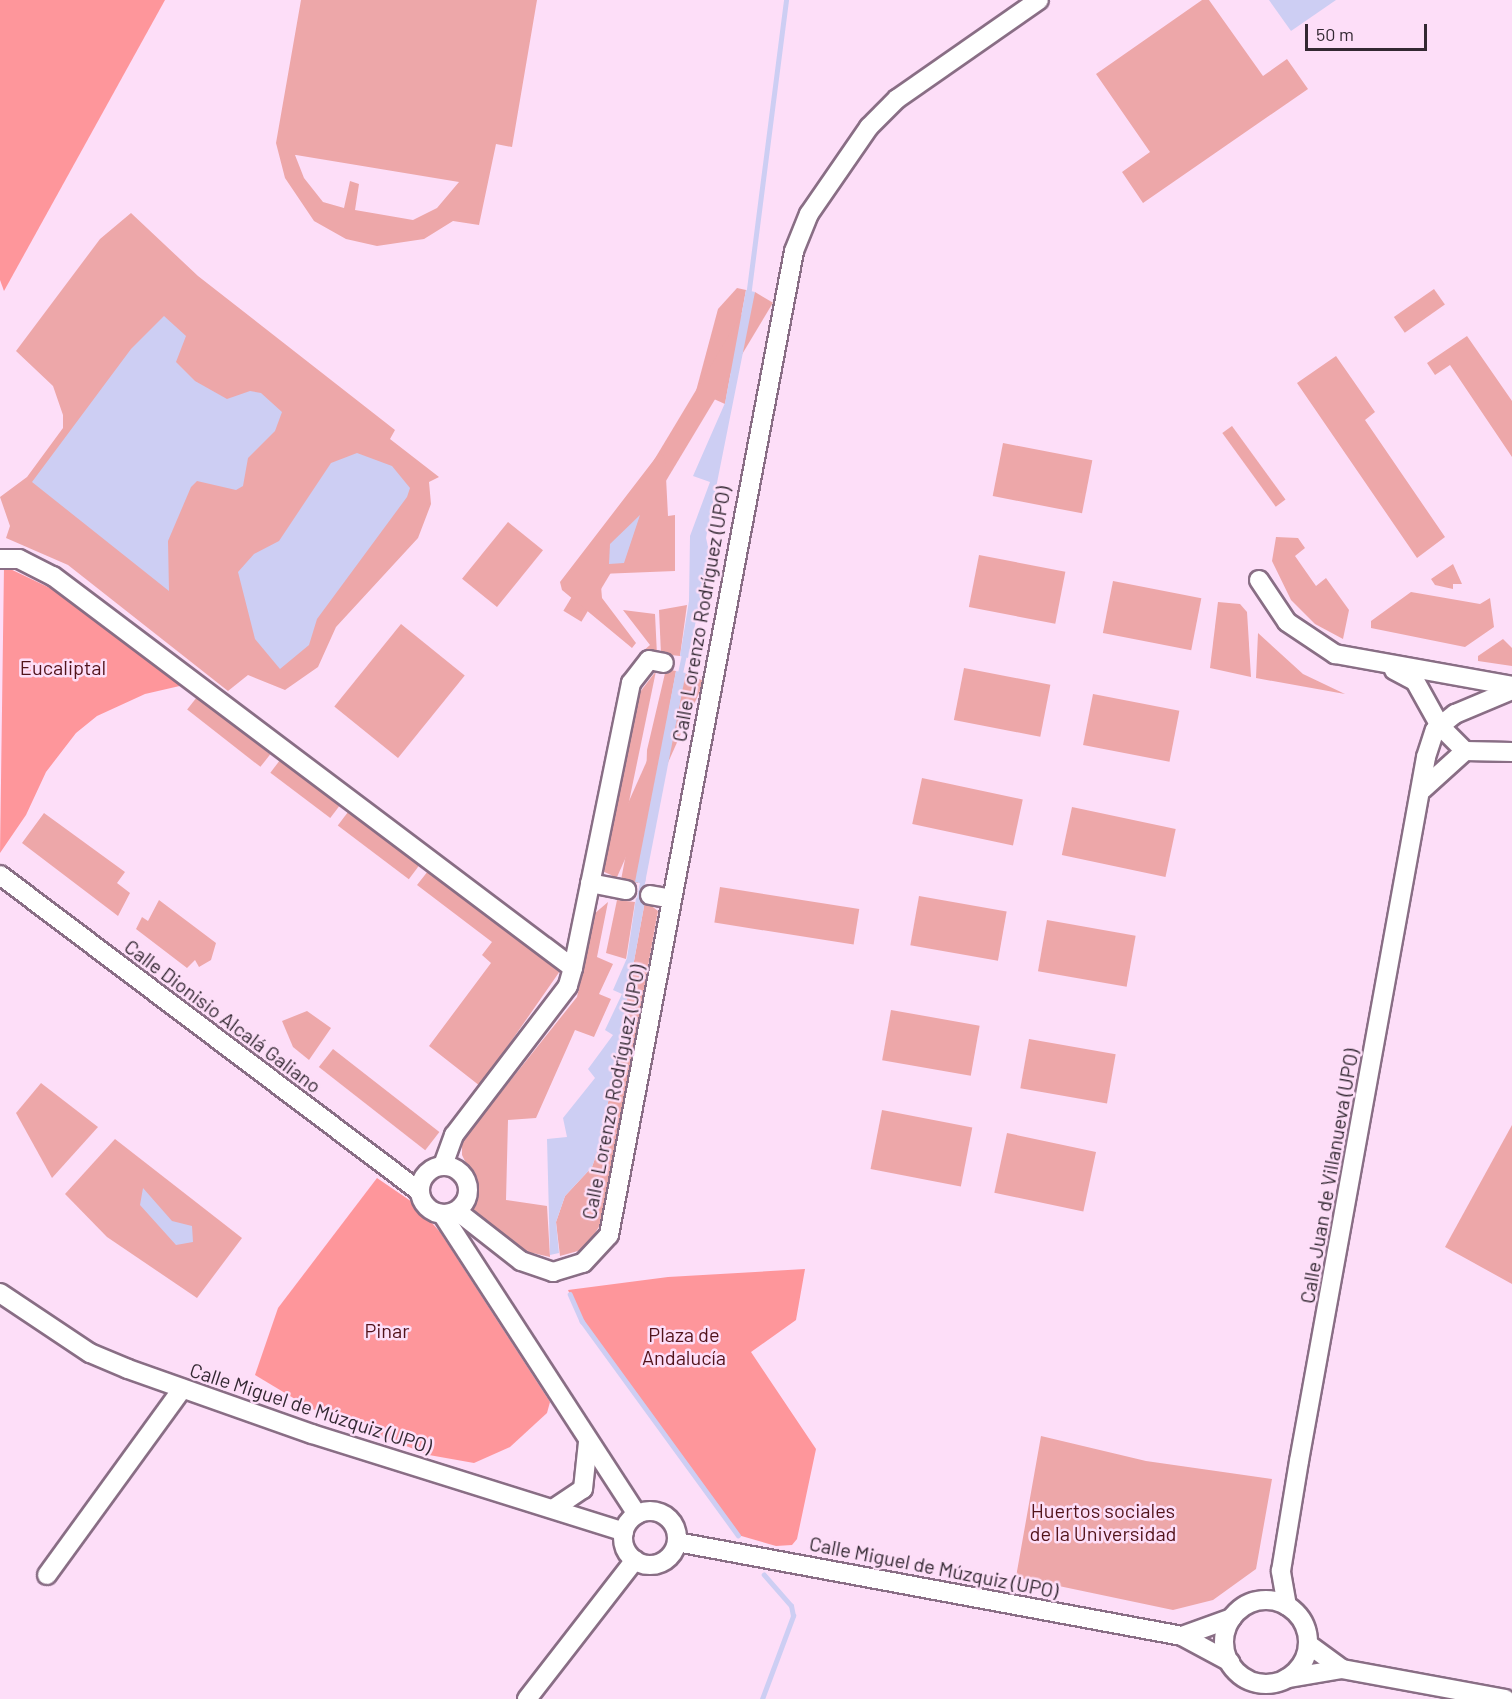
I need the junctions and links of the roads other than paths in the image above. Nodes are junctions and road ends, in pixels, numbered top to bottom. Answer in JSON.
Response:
{"nodes":[{"id":1,"x":1039,"y":0,"type":"edge"},
{"id":2,"x":0,"y":559,"type":"edge"},
{"id":3,"x":1259,"y":580,"type":"dead end"},
{"id":4,"x":664,"y":663,"type":"dead end"},
{"id":5,"x":1379,"y":664,"type":"junction"},
{"id":6,"x":1512,"y":688,"type":"edge"},
{"id":7,"x":1440,"y":726,"type":"junction"},
{"id":8,"x":1466,"y":751,"type":"junction"},
{"id":9,"x":1512,"y":752,"type":"edge"},
{"id":10,"x":1423,"y":789,"type":"junction"},
{"id":11,"x":0,"y":876,"type":"edge"},
{"id":12,"x":590,"y":883,"type":"junction"},
{"id":13,"x":626,"y":890,"type":"dead end"},
{"id":14,"x":650,"y":895,"type":"dead end"},
{"id":15,"x":672,"y":899,"type":"junction"},
{"id":16,"x":573,"y":968,"type":"junction"},
{"id":17,"x":443,"y":1165,"type":"junction"},
{"id":18,"x":419,"y":1191,"type":"junction"},
{"id":19,"x":450,"y":1213,"type":"junction"},
{"id":20,"x":0,"y":1293,"type":"edge"},
{"id":21,"x":182,"y":1389,"type":"junction"},
{"id":22,"x":588,"y":1442,"type":"junction"},
{"id":23,"x":552,"y":1509,"type":"junction"},
{"id":24,"x":637,"y":1514,"type":"junction"},
{"id":25,"x":624,"y":1532,"type":"junction"},
{"id":26,"x":677,"y":1542,"type":"junction"},
{"id":27,"x":635,"y":1560,"type":"junction"},
{"id":28,"x":1281,"y":1571,"type":"junction"},
{"id":29,"x":47,"y":1575,"type":"dead end"},
{"id":30,"x":1252,"y":1603,"type":"junction"},
{"id":31,"x":1287,"y":1606,"type":"junction"},
{"id":32,"x":1232,"y":1618,"type":"junction"},
{"id":33,"x":1182,"y":1636,"type":"junction"},
{"id":34,"x":1308,"y":1644,"type":"junction"},
{"id":35,"x":1230,"y":1662,"type":"junction"},
{"id":36,"x":1342,"y":1670,"type":"junction"},
{"id":37,"x":1288,"y":1678,"type":"junction"},
{"id":38,"x":527,"y":1699,"type":"edge"},
{"id":39,"x":1505,"y":1699,"type":"edge"}],
"edges":[{"from":1,"to":15,"type":"street","name":"Calle Lorenzo Rodríguez (UPO)"},
{"from":2,"to":16,"type":"street"},
{"from":3,"to":5,"type":"street"},
{"from":4,"to":12,"type":"street"},
{"from":5,"to":6,"type":"street"},
{"from":5,"to":7,"type":"street"},
{"from":6,"to":7,"type":"street"},
{"from":7,"to":8,"type":"street"},
{"from":7,"to":10,"type":"street","name":"Calle Juan de Villanueva (UPO)"},
{"from":8,"to":9,"type":"street"},
{"from":8,"to":10,"type":"street"},
{"from":10,"to":28,"type":"street","name":"Calle Juan de Villanueva (UPO)"},
{"from":11,"to":18,"type":"street","name":"Calle Dionisio Alcalá Galiano"},
{"from":12,"to":13,"type":"street"},
{"from":12,"to":16,"type":"street"},
{"from":14,"to":15,"type":"street"},
{"from":15,"to":19,"type":"street","name":"Calle Lorenzo Rodríguez (UPO)"},
{"from":16,"to":17,"type":"street"},
{"from":17,"to":18,"type":"street"},
{"from":17,"to":19,"type":"street"},
{"from":18,"to":19,"type":"street"},
{"from":19,"to":22,"type":"street"},
{"from":20,"to":21,"type":"street","name":"Calle Miguel de Múzquiz (UPO)"},
{"from":21,"to":23,"type":"street","name":"Calle Miguel de Múzquiz (UPO)"},
{"from":21,"to":29,"type":"street"},
{"from":22,"to":23,"type":"street"},
{"from":22,"to":24,"type":"street"},
{"from":23,"to":25,"type":"street","name":"Calle Miguel de Múzquiz (UPO)"},
{"from":24,"to":25,"type":"street"},
{"from":24,"to":26,"type":"street"},
{"from":25,"to":27,"type":"street"},
{"from":26,"to":27,"type":"street"},
{"from":26,"to":33,"type":"street","name":"Calle Miguel de Múzquiz (UPO)"},
{"from":27,"to":38,"type":"street"},
{"from":28,"to":30,"type":"street"},
{"from":28,"to":31,"type":"street","name":"Calle Juan de Villanueva (UPO)"},
{"from":30,"to":31,"type":"street"},
{"from":30,"to":32,"type":"street"},
{"from":31,"to":34,"type":"street"},
{"from":32,"to":33,"type":"street"},
{"from":32,"to":35,"type":"street"},
{"from":33,"to":35,"type":"street","name":"Calle Miguel de Múzquiz (UPO)"},
{"from":34,"to":36,"type":"street"},
{"from":34,"to":37,"type":"street"},
{"from":35,"to":37,"type":"street"},
{"from":36,"to":37,"type":"street"},
{"from":36,"to":39,"type":"street"}]}
